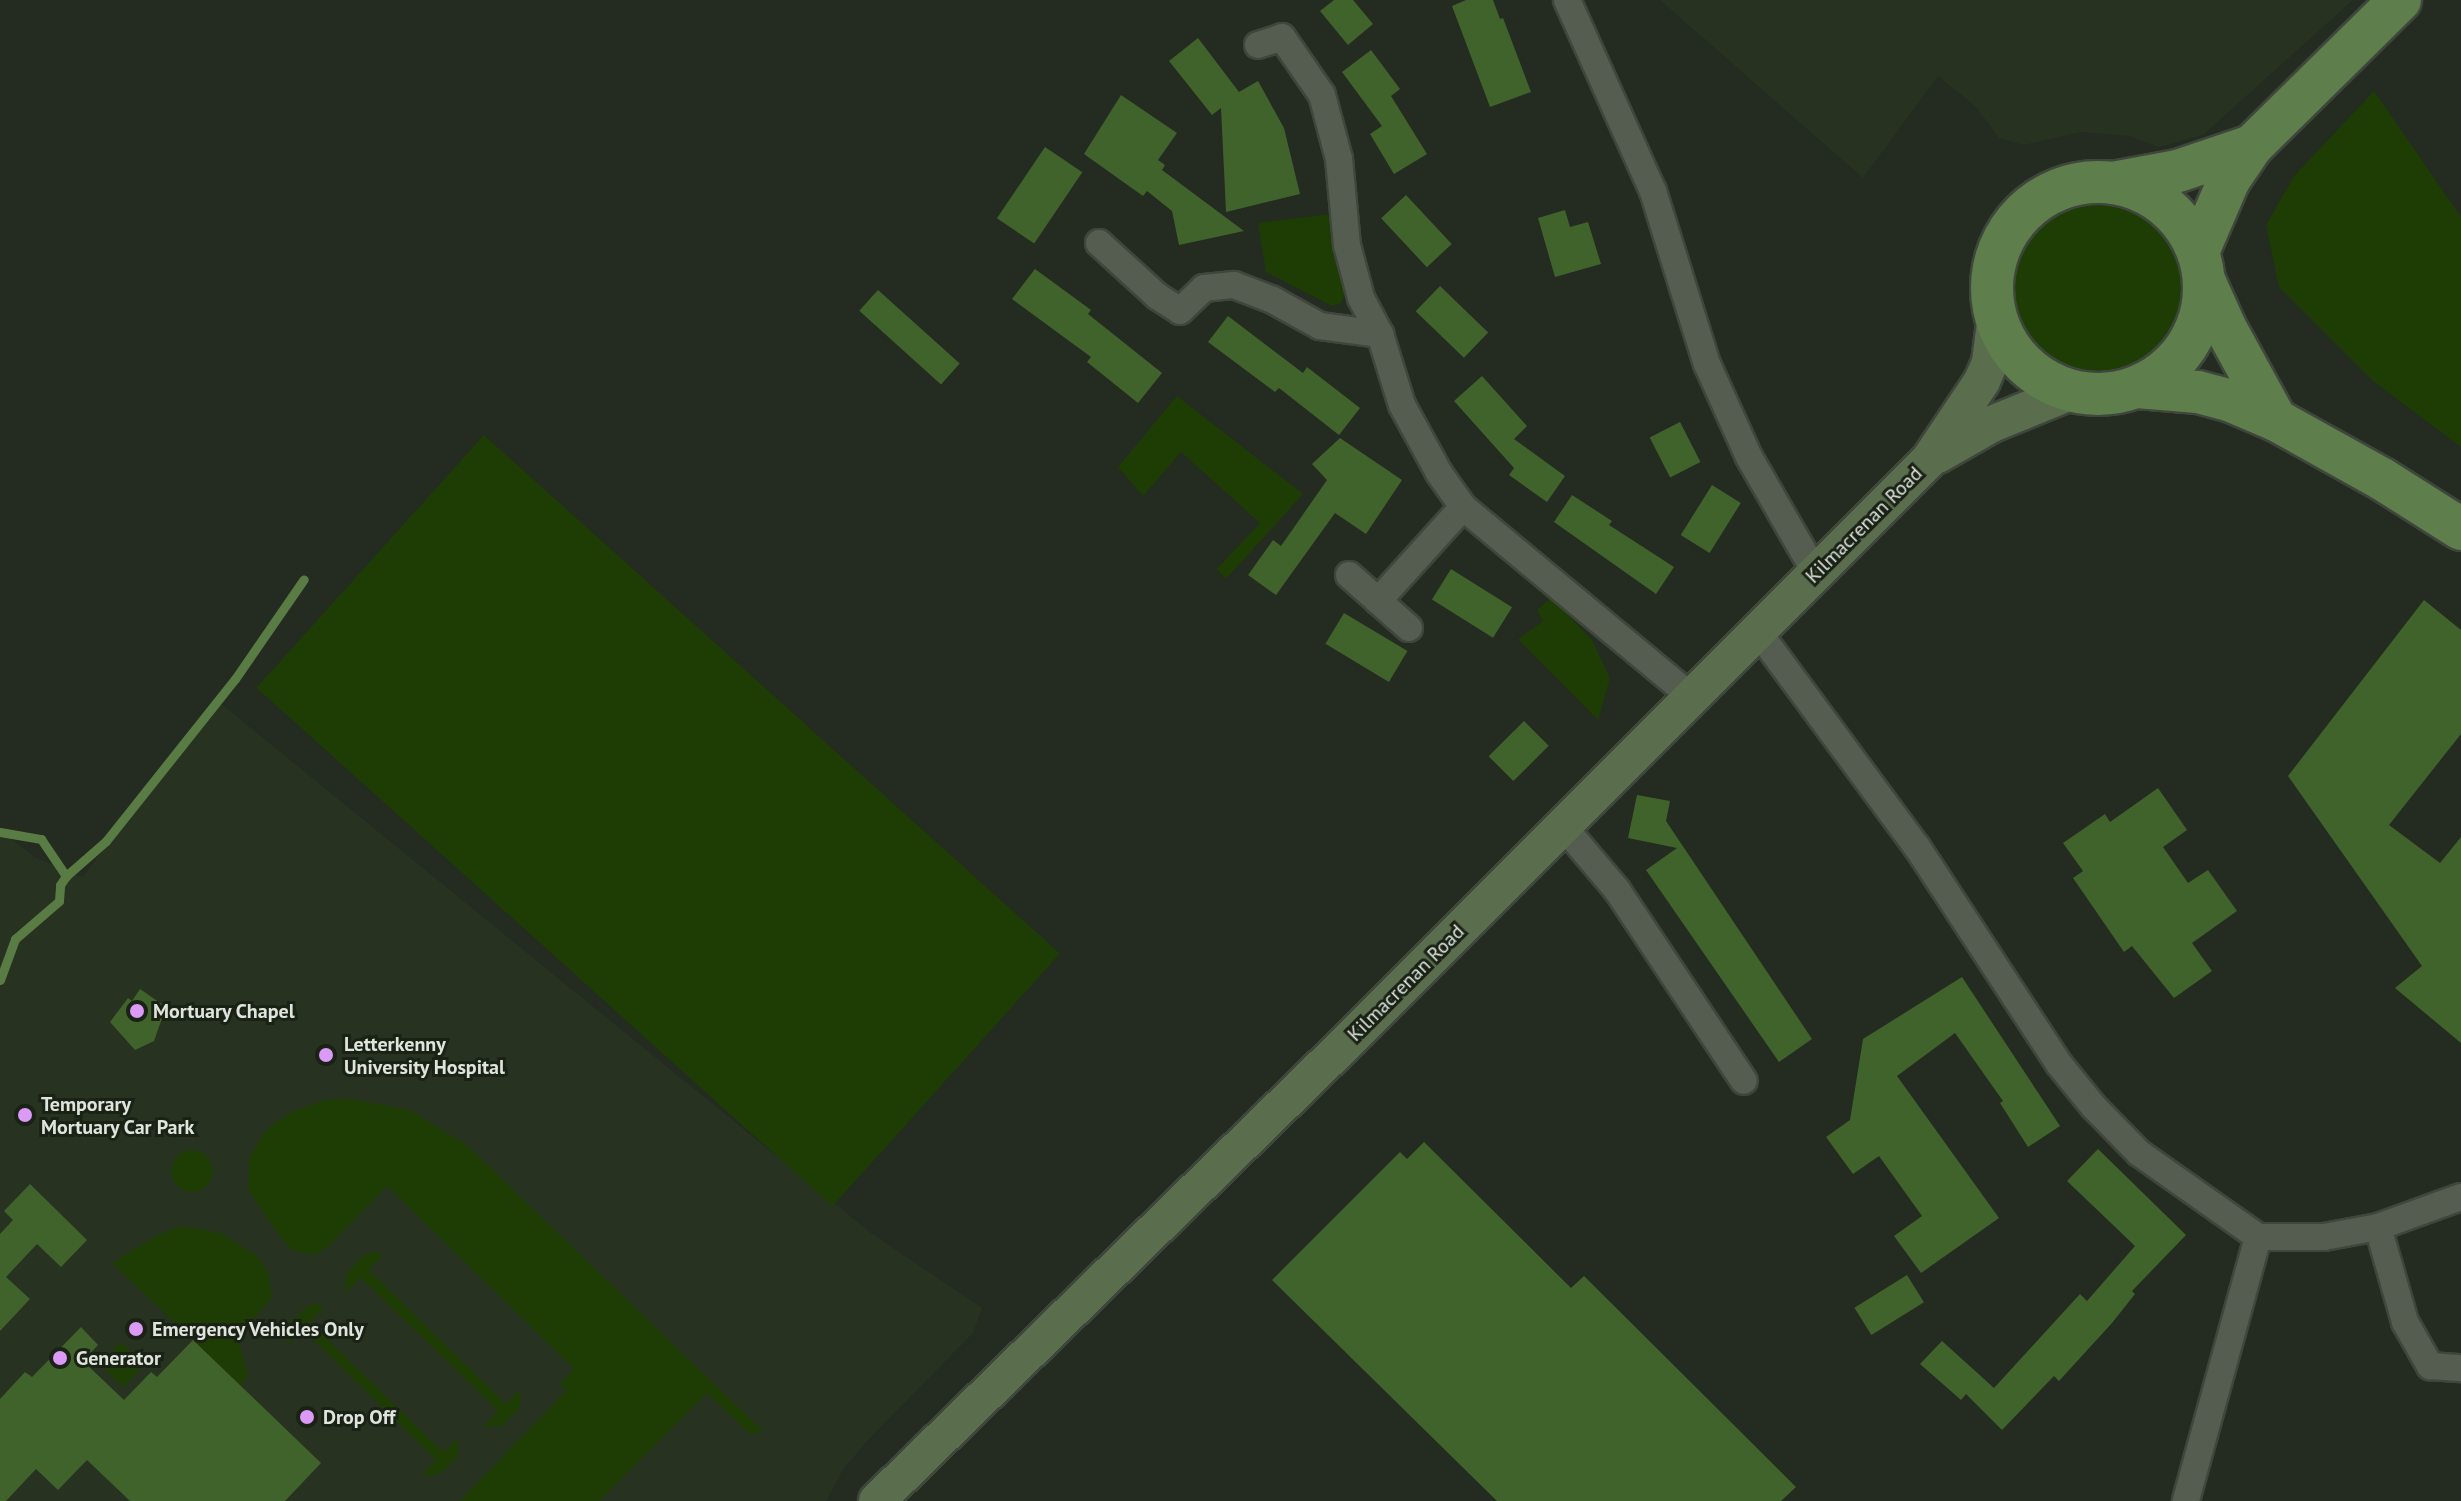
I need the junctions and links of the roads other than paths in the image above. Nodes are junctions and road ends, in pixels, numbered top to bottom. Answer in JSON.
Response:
{"nodes":[{"id":1,"x":1567,"y":0,"type":"edge"},
{"id":2,"x":2400,"y":0,"type":"edge"},
{"id":3,"x":1258,"y":45,"type":"dead end"},
{"id":4,"x":2252,"y":146,"type":"junction"},
{"id":5,"x":2113,"y":183,"type":"junction"},
{"id":6,"x":1099,"y":243,"type":"dead end"},
{"id":7,"x":2201,"y":266,"type":"junction"},
{"id":8,"x":1996,"y":315,"type":"junction"},
{"id":9,"x":1380,"y":334,"type":"junction"},
{"id":10,"x":2137,"y":387,"type":"junction"},
{"id":11,"x":2073,"y":391,"type":"junction"},
{"id":12,"x":2276,"y":420,"type":"junction"},
{"id":13,"x":1929,"y":460,"type":"junction"},
{"id":14,"x":1463,"y":507,"type":"junction"},
{"id":15,"x":2461,"y":529,"type":"edge"},
{"id":16,"x":1815,"y":572,"type":"junction"},
{"id":17,"x":1349,"y":575,"type":"dead end"},
{"id":18,"x":1378,"y":601,"type":"junction"},
{"id":19,"x":1409,"y":628,"type":"dead end"},
{"id":20,"x":1759,"y":633,"type":"junction"},
{"id":21,"x":1692,"y":697,"type":"junction"},
{"id":22,"x":1563,"y":826,"type":"junction"},
{"id":23,"x":1744,"y":1081,"type":"dead end"},
{"id":24,"x":2461,"y":1197,"type":"edge"},
{"id":25,"x":2378,"y":1227,"type":"junction"},
{"id":26,"x":2258,"y":1237,"type":"junction"},
{"id":27,"x":2461,"y":1368,"type":"edge"},
{"id":28,"x":877,"y":1501,"type":"edge"},
{"id":29,"x":2186,"y":1501,"type":"edge"}],
"edges":[{"from":1,"to":16,"type":"street"},
{"from":2,"to":4,"type":"main road"},
{"from":3,"to":9,"type":"street"},
{"from":4,"to":5,"type":"main road"},
{"from":4,"to":7,"type":"main road"},
{"from":5,"to":7,"type":"main road"},
{"from":5,"to":8,"type":"main road"},
{"from":6,"to":9,"type":"street"},
{"from":7,"to":10,"type":"main road"},
{"from":7,"to":12,"type":"main road"},
{"from":8,"to":11,"type":"main road"},
{"from":8,"to":13,"type":"main road","name":"Kilmacrenan Road"},
{"from":9,"to":14,"type":"street"},
{"from":10,"to":11,"type":"main road"},
{"from":10,"to":12,"type":"main road"},
{"from":11,"to":13,"type":"main road","name":"Kilmacrenan Road"},
{"from":12,"to":15,"type":"main road"},
{"from":13,"to":16,"type":"main road","name":"Kilmacrenan Road"},
{"from":14,"to":18,"type":"street"},
{"from":14,"to":21,"type":"street"},
{"from":16,"to":20,"type":"main road","name":"Kilmacrenan Road"},
{"from":17,"to":18,"type":"street"},
{"from":18,"to":19,"type":"street"},
{"from":20,"to":21,"type":"main road","name":"Kilmacrenan Road"},
{"from":20,"to":26,"type":"street"},
{"from":21,"to":22,"type":"main road","name":"Kilmacrenan Road"},
{"from":22,"to":23,"type":"street"},
{"from":22,"to":28,"type":"main road","name":"Kilmacrenan Road"},
{"from":24,"to":25,"type":"street"},
{"from":25,"to":26,"type":"street"},
{"from":25,"to":27,"type":"street"},
{"from":26,"to":29,"type":"street"}]}
